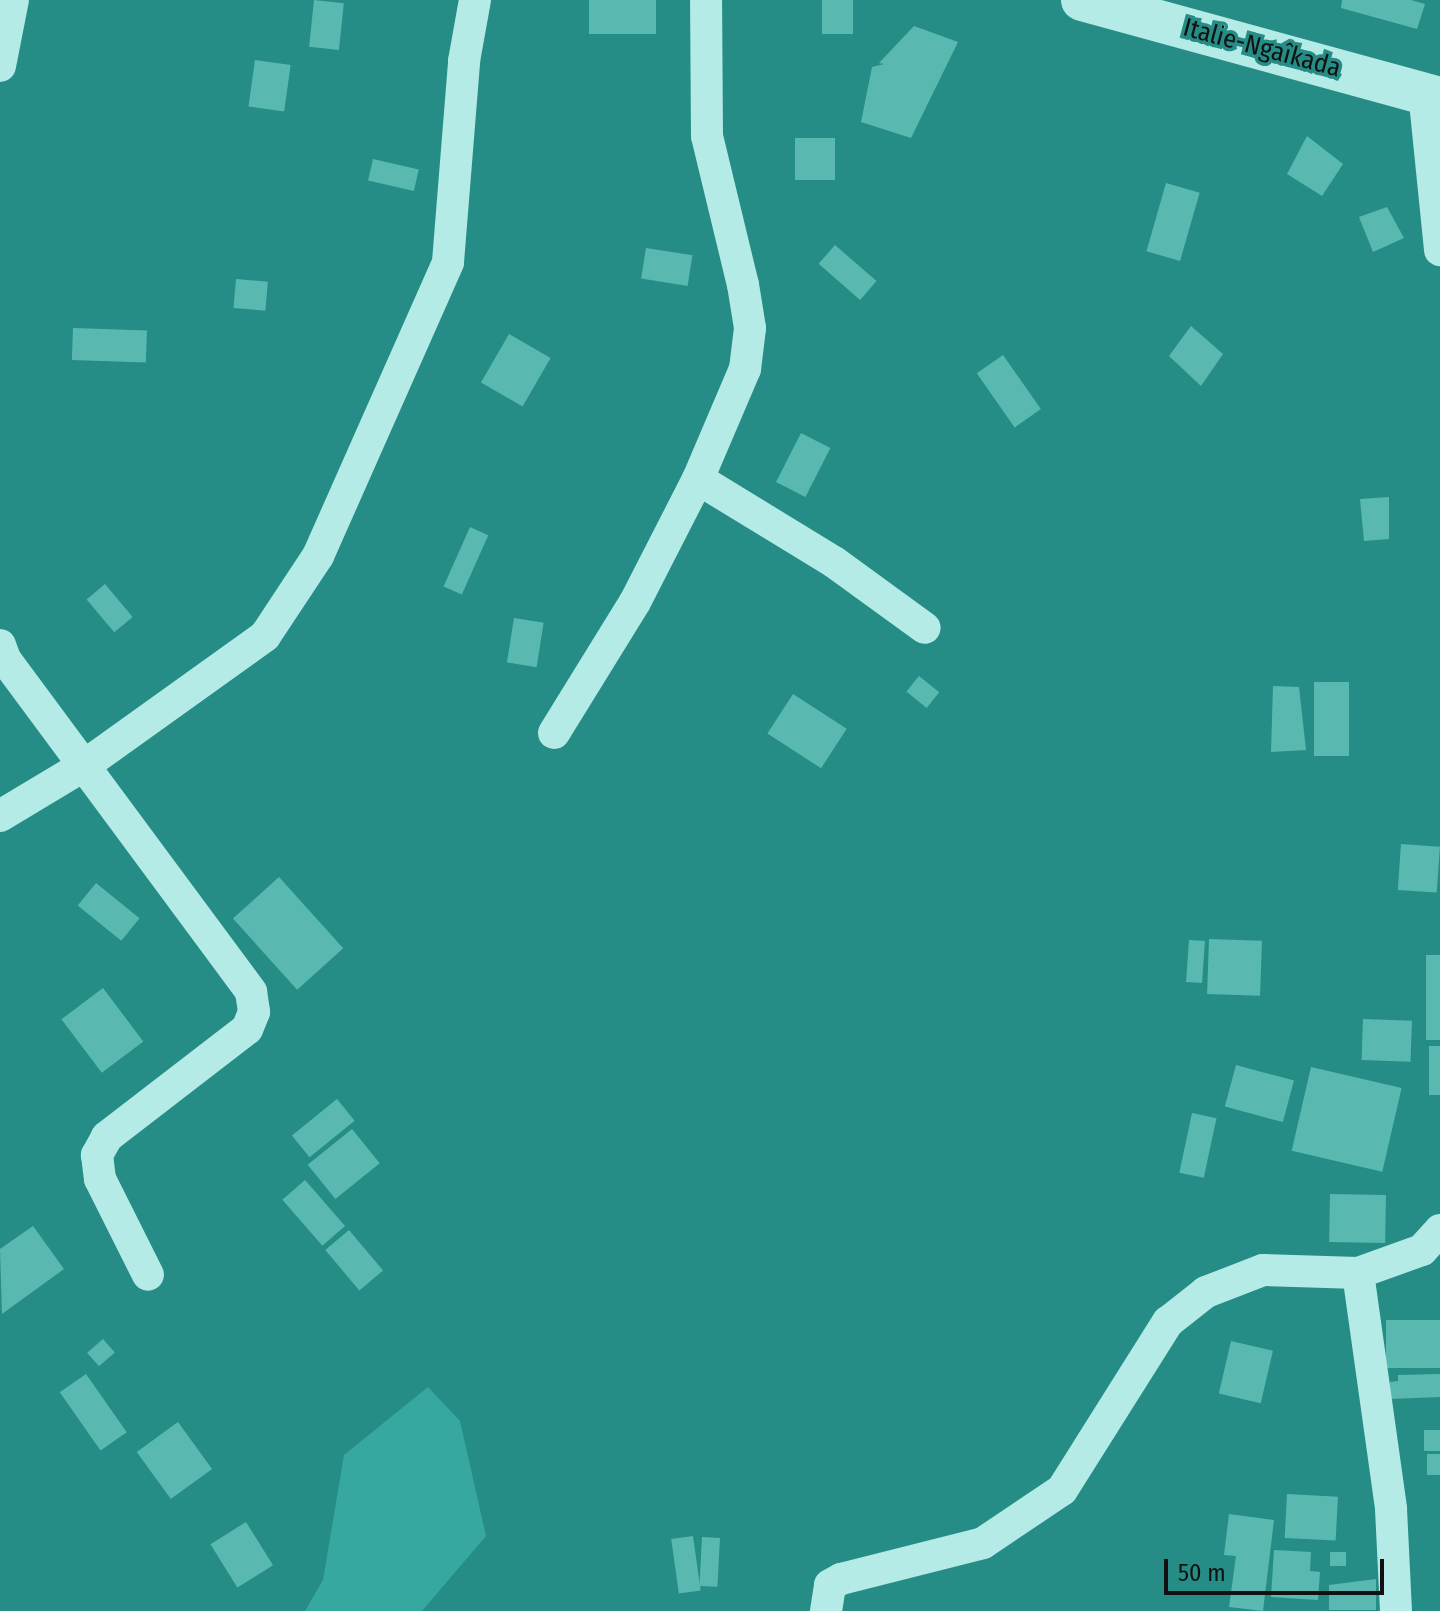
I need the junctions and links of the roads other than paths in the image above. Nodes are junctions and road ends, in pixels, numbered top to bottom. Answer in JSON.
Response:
{"nodes":[{"id":1,"x":13,"y":0,"type":"edge"},
{"id":2,"x":475,"y":0,"type":"edge"},
{"id":3,"x":706,"y":0,"type":"edge"},
{"id":4,"x":1082,"y":0,"type":"edge"},
{"id":5,"x":0,"y":66,"type":"edge"},
{"id":6,"x":1432,"y":95,"type":"edge"},
{"id":7,"x":1440,"y":250,"type":"edge"},
{"id":8,"x":698,"y":479,"type":"junction"},
{"id":9,"x":925,"y":628,"type":"dead end"},
{"id":10,"x":0,"y":645,"type":"edge"},
{"id":11,"x":554,"y":733,"type":"dead end"},
{"id":12,"x":85,"y":765,"type":"junction"},
{"id":13,"x":0,"y":816,"type":"edge"},
{"id":14,"x":1440,"y":1230,"type":"edge"},
{"id":15,"x":1358,"y":1273,"type":"junction"},
{"id":16,"x":148,"y":1275,"type":"dead end"},
{"id":17,"x":826,"y":1611,"type":"edge"},
{"id":18,"x":1396,"y":1611,"type":"edge"}],
"edges":[{"from":1,"to":5,"type":"street"},
{"from":2,"to":12,"type":"street"},
{"from":3,"to":8,"type":"street"},
{"from":4,"to":6,"type":"street","name":"Italie-Ngaîkada"},
{"from":6,"to":7,"type":"street"},
{"from":8,"to":9,"type":"street"},
{"from":8,"to":11,"type":"street"},
{"from":10,"to":12,"type":"street"},
{"from":12,"to":13,"type":"street"},
{"from":12,"to":16,"type":"street"},
{"from":14,"to":15,"type":"street"},
{"from":15,"to":17,"type":"street"},
{"from":15,"to":18,"type":"street"}]}
